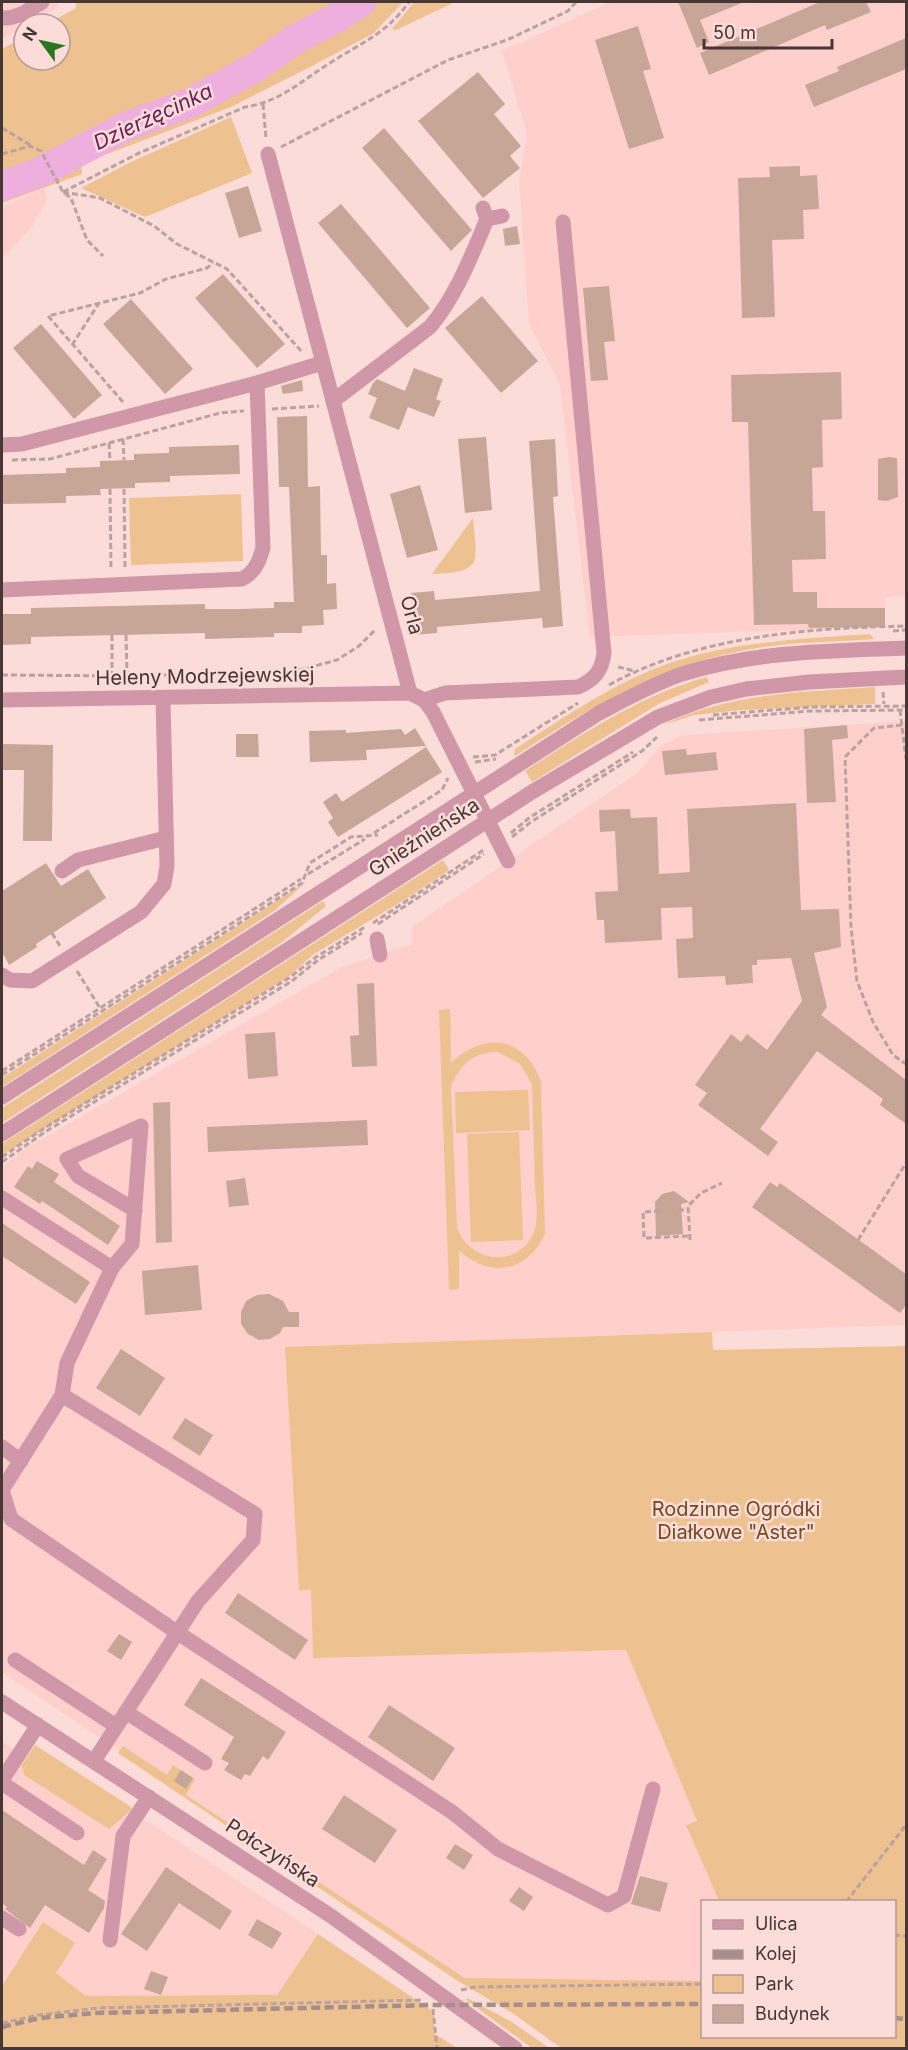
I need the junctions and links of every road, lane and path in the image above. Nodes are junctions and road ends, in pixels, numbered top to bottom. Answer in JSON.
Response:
{"nodes":[{"id":1,"x":42,"y":2,"type":"edge"},
{"id":2,"x":409,"y":2,"type":"edge"},
{"id":3,"x":576,"y":2,"type":"edge"},
{"id":4,"x":2,"y":18,"type":"edge"},
{"id":5,"x":263,"y":105,"type":"junction"},
{"id":6,"x":2,"y":128,"type":"edge"},
{"id":7,"x":33,"y":147,"type":"junction"},
{"id":8,"x":2,"y":154,"type":"edge"},
{"id":9,"x":268,"y":154,"type":"junction"},
{"id":10,"x":63,"y":192,"type":"junction"},
{"id":11,"x":491,"y":215,"type":"dead end"},
{"id":12,"x":563,"y":222,"type":"dead end"},
{"id":13,"x":104,"y":256,"type":"dead end"},
{"id":14,"x":213,"y":263,"type":"junction"},
{"id":15,"x":100,"y":303,"type":"junction"},
{"id":16,"x":72,"y":345,"type":"junction"},
{"id":17,"x":315,"y":365,"type":"junction"},
{"id":18,"x":257,"y":383,"type":"junction"},
{"id":19,"x":328,"y":403,"type":"junction"},
{"id":20,"x":258,"y":410,"type":"junction"},
{"id":21,"x":134,"y":415,"type":"junction"},
{"id":22,"x":123,"y":438,"type":"junction"},
{"id":23,"x":109,"y":443,"type":"junction"},
{"id":24,"x":6,"y":451,"type":"edge"},
{"id":25,"x":110,"y":460,"type":"dead end"},
{"id":26,"x":124,"y":460,"type":"dead end"},
{"id":27,"x":110,"y":489,"type":"dead end"},
{"id":28,"x":124,"y":489,"type":"dead end"},
{"id":29,"x":118,"y":585,"type":"junction"},
{"id":30,"x":2,"y":590,"type":"edge"},
{"id":31,"x":378,"y":626,"type":"dead end"},
{"id":32,"x":906,"y":626,"type":"edge"},
{"id":33,"x":882,"y":630,"type":"dead end"},
{"id":34,"x":112,"y":635,"type":"dead end"},
{"id":35,"x":126,"y":635,"type":"dead end"},
{"id":36,"x":906,"y":648,"type":"edge"},
{"id":37,"x":603,"y":664,"type":"junction"},
{"id":38,"x":296,"y":671,"type":"junction"},
{"id":39,"x":637,"y":671,"type":"dead end"},
{"id":40,"x":2,"y":675,"type":"edge"},
{"id":41,"x":112,"y":676,"type":"junction"},
{"id":42,"x":127,"y":676,"type":"junction"},
{"id":43,"x":906,"y":677,"type":"edge"},
{"id":44,"x":301,"y":683,"type":"dead end"},
{"id":45,"x":417,"y":696,"type":"junction"},
{"id":46,"x":163,"y":699,"type":"junction"},
{"id":47,"x":2,"y":700,"type":"edge"},
{"id":48,"x":906,"y":708,"type":"edge"},
{"id":49,"x":900,"y":710,"type":"junction"},
{"id":50,"x":902,"y":725,"type":"junction"},
{"id":51,"x":666,"y":731,"type":"dead end"},
{"id":52,"x":656,"y":733,"type":"dead end"},
{"id":53,"x":906,"y":759,"type":"edge"},
{"id":54,"x":449,"y":769,"type":"dead end"},
{"id":55,"x":453,"y":778,"type":"dead end"},
{"id":56,"x":474,"y":793,"type":"junction"},
{"id":57,"x":488,"y":821,"type":"junction"},
{"id":58,"x":374,"y":833,"type":"dead end"},
{"id":59,"x":166,"y":838,"type":"junction"},
{"id":60,"x":364,"y":839,"type":"dead end"},
{"id":61,"x":508,"y":861,"type":"dead end"},
{"id":62,"x":62,"y":871,"type":"dead end"},
{"id":63,"x":308,"y":874,"type":"dead end"},
{"id":64,"x":301,"y":879,"type":"dead end"},
{"id":65,"x":377,"y":939,"type":"dead end"},
{"id":66,"x":380,"y":955,"type":"dead end"},
{"id":67,"x":2,"y":975,"type":"edge"},
{"id":68,"x":906,"y":1064,"type":"edge"},
{"id":69,"x":2,"y":1073,"type":"edge"},
{"id":70,"x":2,"y":1097,"type":"edge"},
{"id":71,"x":2,"y":1134,"type":"edge"},
{"id":72,"x":2,"y":1157,"type":"edge"},
{"id":73,"x":2,"y":1162,"type":"edge"},
{"id":74,"x":906,"y":1163,"type":"edge"},
{"id":75,"x":722,"y":1183,"type":"dead end"},
{"id":76,"x":2,"y":1198,"type":"edge"},
{"id":77,"x":135,"y":1210,"type":"junction"},
{"id":78,"x":678,"y":1210,"type":"dead end"},
{"id":79,"x":688,"y":1210,"type":"junction"},
{"id":80,"x":660,"y":1211,"type":"dead end"},
{"id":81,"x":858,"y":1240,"type":"dead end"},
{"id":82,"x":112,"y":1268,"type":"junction"},
{"id":83,"x":62,"y":1395,"type":"junction"},
{"id":84,"x":2,"y":1447,"type":"edge"},
{"id":85,"x":21,"y":1461,"type":"junction"},
{"id":86,"x":178,"y":1633,"type":"junction"},
{"id":87,"x":15,"y":1660,"type":"dead end"},
{"id":88,"x":2,"y":1701,"type":"edge"},
{"id":89,"x":126,"y":1712,"type":"junction"},
{"id":90,"x":38,"y":1725,"type":"junction"},
{"id":91,"x":116,"y":1726,"type":"junction"},
{"id":92,"x":94,"y":1761,"type":"junction"},
{"id":93,"x":205,"y":1763,"type":"dead end"},
{"id":94,"x":2,"y":1781,"type":"edge"},
{"id":95,"x":653,"y":1789,"type":"dead end"},
{"id":96,"x":149,"y":1797,"type":"junction"},
{"id":97,"x":906,"y":1826,"type":"edge"},
{"id":98,"x":78,"y":1833,"type":"dead end"},
{"id":99,"x":848,"y":1900,"type":"edge"},
{"id":100,"x":2,"y":1918,"type":"edge"},
{"id":101,"x":19,"y":1929,"type":"dead end"},
{"id":102,"x":110,"y":1940,"type":"dead end"},
{"id":103,"x":701,"y":1984,"type":"edge"},
{"id":104,"x":461,"y":1990,"type":"dead end"},
{"id":105,"x":425,"y":2000,"type":"dead end"},
{"id":106,"x":432,"y":2005,"type":"dead end"},
{"id":107,"x":2,"y":2023,"type":"edge"},
{"id":108,"x":437,"y":2049,"type":"edge"},
{"id":109,"x":515,"y":2049,"type":"edge"}],
"edges":[{"from":1,"to":4,"type":"street"},
{"from":2,"to":5,"type":"path"},
{"from":3,"to":9,"type":"path"},
{"from":5,"to":9,"type":"path"},
{"from":5,"to":10,"type":"path"},
{"from":6,"to":7,"type":"path"},
{"from":7,"to":8,"type":"path"},
{"from":7,"to":10,"type":"path"},
{"from":9,"to":17,"type":"street","name":"Orla"},
{"from":10,"to":13,"type":"path"},
{"from":10,"to":14,"type":"path"},
{"from":11,"to":19,"type":"street"},
{"from":12,"to":37,"type":"street"},
{"from":14,"to":15,"type":"path"},
{"from":14,"to":17,"type":"path"},
{"from":15,"to":16,"type":"path"},
{"from":15,"to":16,"type":"path"},
{"from":16,"to":21,"type":"path"},
{"from":17,"to":18,"type":"street"},
{"from":17,"to":19,"type":"street","name":"Orla"},
{"from":18,"to":20,"type":"street"},
{"from":18,"to":21,"type":"street"},
{"from":19,"to":20,"type":"path"},
{"from":19,"to":45,"type":"street","name":"Orla"},
{"from":20,"to":22,"type":"path"},
{"from":20,"to":29,"type":"street"},
{"from":21,"to":24,"type":"street"},
{"from":22,"to":23,"type":"path"},
{"from":22,"to":26,"type":"path"},
{"from":23,"to":24,"type":"path"},
{"from":23,"to":25,"type":"path"},
{"from":27,"to":29,"type":"path"},
{"from":28,"to":29,"type":"path"},
{"from":29,"to":30,"type":"street"},
{"from":31,"to":38,"type":"path"},
{"from":32,"to":33,"type":"path"},
{"from":34,"to":41,"type":"path"},
{"from":35,"to":42,"type":"path"},
{"from":36,"to":56,"type":"street","name":"Gnieźnieńska"},
{"from":37,"to":39,"type":"path"},
{"from":37,"to":45,"type":"street","name":"Heleny Modrzejewskiej"},
{"from":38,"to":42,"type":"path"},
{"from":38,"to":44,"type":"path"},
{"from":40,"to":41,"type":"path"},
{"from":41,"to":42,"type":"path"},
{"from":43,"to":57,"type":"street","name":"Gnieźnieńska"},
{"from":45,"to":46,"type":"street","name":"Heleny Modrzejewskiej"},
{"from":45,"to":56,"type":"street","name":"Orla"},
{"from":46,"to":47,"type":"street","name":"Heleny Modrzejewskiej"},
{"from":46,"to":59,"type":"street"},
{"from":48,"to":49,"type":"path"},
{"from":48,"to":49,"type":"path"},
{"from":49,"to":50,"type":"path"},
{"from":50,"to":53,"type":"path"},
{"from":50,"to":68,"type":"path"},
{"from":51,"to":52,"type":"path"},
{"from":54,"to":58,"type":"path"},
{"from":55,"to":69,"type":"path"},
{"from":56,"to":57,"type":"street","name":"Orla"},
{"from":56,"to":70,"type":"street","name":"Gnieźnieńska"},
{"from":57,"to":61,"type":"street","name":"Orla"},
{"from":57,"to":71,"type":"street","name":"Gnieźnieńska"},
{"from":59,"to":62,"type":"street"},
{"from":59,"to":67,"type":"street"},
{"from":60,"to":63,"type":"path"},
{"from":64,"to":69,"type":"path"},
{"from":65,"to":66,"type":"street"},
{"from":72,"to":73,"type":"path"},
{"from":74,"to":81,"type":"path"},
{"from":75,"to":79,"type":"path"},
{"from":76,"to":82,"type":"street"},
{"from":77,"to":77,"type":"street"},
{"from":77,"to":82,"type":"street"},
{"from":78,"to":79,"type":"path"},
{"from":79,"to":80,"type":"path"},
{"from":82,"to":83,"type":"street"},
{"from":83,"to":85,"type":"street"},
{"from":83,"to":86,"type":"street"},
{"from":84,"to":85,"type":"street"},
{"from":85,"to":86,"type":"street"},
{"from":86,"to":89,"type":"street"},
{"from":86,"to":95,"type":"street"},
{"from":87,"to":91,"type":"street"},
{"from":88,"to":90,"type":"street","name":"Połczyńska"},
{"from":89,"to":91,"type":"street"},
{"from":89,"to":93,"type":"street"},
{"from":90,"to":92,"type":"street","name":"Połczyńska"},
{"from":90,"to":94,"type":"street"},
{"from":91,"to":92,"type":"street"},
{"from":92,"to":96,"type":"street","name":"Połczyńska"},
{"from":94,"to":98,"type":"street"},
{"from":96,"to":102,"type":"street"},
{"from":96,"to":109,"type":"street","name":"Połczyńska"},
{"from":97,"to":99,"type":"path"},
{"from":100,"to":101,"type":"street"},
{"from":103,"to":104,"type":"path"},
{"from":105,"to":107,"type":"path"},
{"from":106,"to":108,"type":"path"}]}
